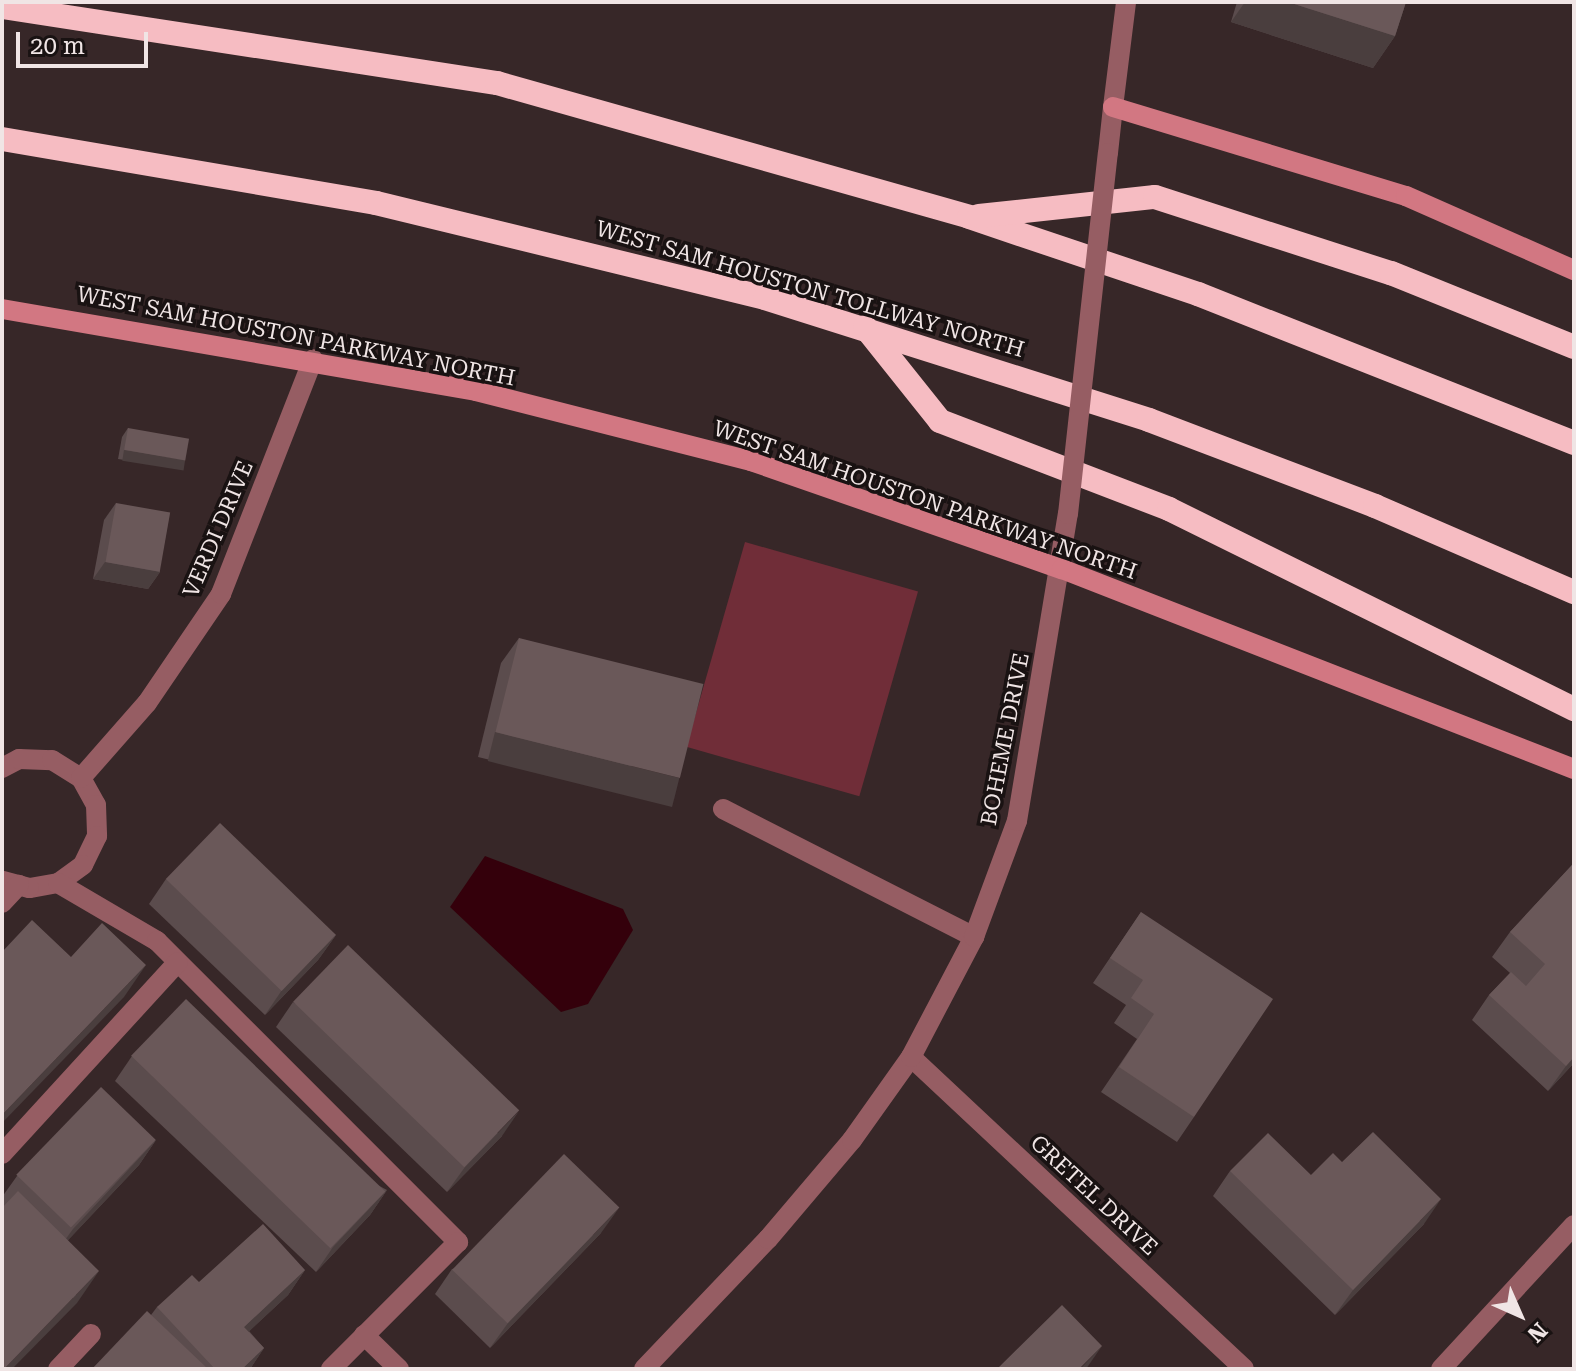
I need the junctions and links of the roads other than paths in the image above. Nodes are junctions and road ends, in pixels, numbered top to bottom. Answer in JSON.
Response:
{"nodes":[{"id":1,"x":1126,"y":2,"type":"edge"},
{"id":2,"x":2,"y":7,"type":"edge"},
{"id":3,"x":1113,"y":107,"type":"junction"},
{"id":4,"x":2,"y":139,"type":"edge"},
{"id":5,"x":969,"y":217,"type":"junction"},
{"id":6,"x":1574,"y":270,"type":"edge"},
{"id":7,"x":2,"y":309,"type":"edge"},
{"id":8,"x":865,"y":327,"type":"junction"},
{"id":9,"x":1574,"y":347,"type":"edge"},
{"id":10,"x":313,"y":359,"type":"junction"},
{"id":11,"x":1574,"y":443,"type":"edge"},
{"id":12,"x":1062,"y":569,"type":"junction"},
{"id":13,"x":1574,"y":592,"type":"edge"},
{"id":14,"x":1574,"y":709,"type":"edge"},
{"id":15,"x":2,"y":768,"type":"edge"},
{"id":16,"x":1574,"y":769,"type":"edge"},
{"id":17,"x":81,"y":778,"type":"junction"},
{"id":18,"x":723,"y":809,"type":"dead end"},
{"id":19,"x":10,"y":883,"type":"edge"},
{"id":20,"x":58,"y":883,"type":"junction"},
{"id":21,"x":2,"y":903,"type":"edge"},
{"id":22,"x":974,"y":937,"type":"junction"},
{"id":23,"x":178,"y":962,"type":"junction"},
{"id":24,"x":911,"y":1057,"type":"junction"},
{"id":25,"x":2,"y":1154,"type":"edge"},
{"id":26,"x":1574,"y":1225,"type":"edge"},
{"id":27,"x":91,"y":1334,"type":"dead end"},
{"id":28,"x":364,"y":1335,"type":"junction"},
{"id":29,"x":58,"y":1369,"type":"edge"},
{"id":30,"x":331,"y":1369,"type":"edge"},
{"id":31,"x":399,"y":1369,"type":"edge"},
{"id":32,"x":644,"y":1369,"type":"edge"},
{"id":33,"x":1244,"y":1369,"type":"edge"},
{"id":34,"x":1441,"y":1369,"type":"edge"}],
"edges":[{"from":1,"to":3,"type":"street","name":"BOHEME DRIVE"},
{"from":2,"to":5,"type":"highway"},
{"from":3,"to":6,"type":"main road"},
{"from":3,"to":12,"type":"street","name":"BOHEME DRIVE","bridge":true},
{"from":4,"to":8,"type":"highway","name":"WEST SAM HOUSTON TOLLWAY NORTH"},
{"from":5,"to":9,"type":"highway"},
{"from":5,"to":11,"type":"highway"},
{"from":7,"to":10,"type":"main road","name":"WEST SAM HOUSTON PARKWAY NORTH"},
{"from":8,"to":13,"type":"highway","name":"WEST SAM HOUSTON TOLLWAY NORTH"},
{"from":8,"to":14,"type":"highway"},
{"from":10,"to":12,"type":"main road","name":"WEST SAM HOUSTON PARKWAY NORTH"},
{"from":10,"to":17,"type":"street","name":"VERDI DRIVE"},
{"from":12,"to":16,"type":"main road","name":"WEST SAM HOUSTON PARKWAY NORTH"},
{"from":12,"to":22,"type":"street","name":"BOHEME DRIVE"},
{"from":15,"to":17,"type":"street"},
{"from":17,"to":20,"type":"street"},
{"from":18,"to":22,"type":"street"},
{"from":19,"to":20,"type":"street"},
{"from":19,"to":21,"type":"street"},
{"from":20,"to":23,"type":"street"},
{"from":22,"to":24,"type":"street","name":"BOHEME DRIVE"},
{"from":23,"to":25,"type":"street"},
{"from":23,"to":28,"type":"street"},
{"from":24,"to":32,"type":"street","name":"BOHEME DRIVE"},
{"from":24,"to":33,"type":"street","name":"GRETEL DRIVE"},
{"from":26,"to":34,"type":"street"},
{"from":27,"to":29,"type":"street"},
{"from":28,"to":30,"type":"street"},
{"from":28,"to":31,"type":"street"}]}
